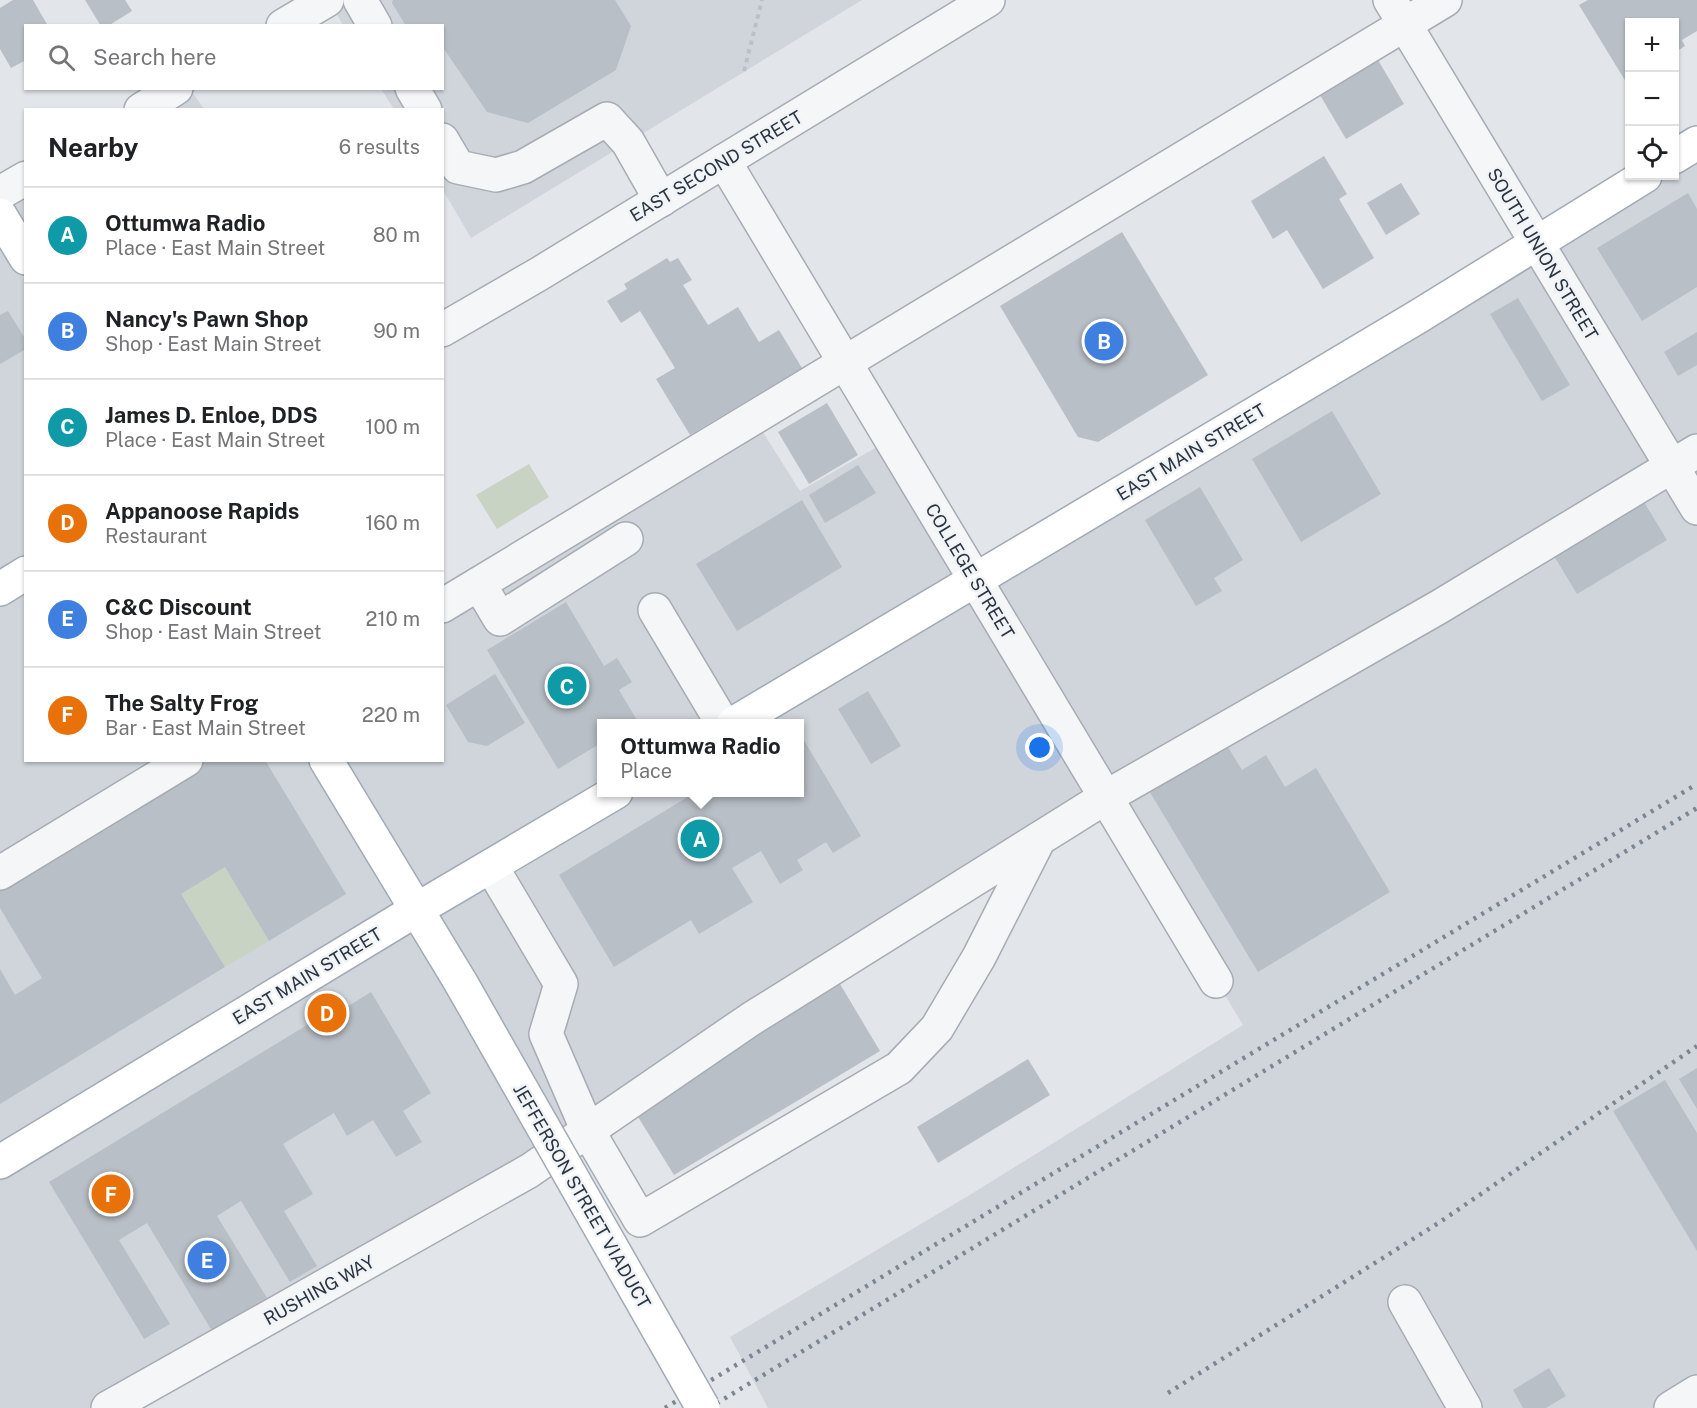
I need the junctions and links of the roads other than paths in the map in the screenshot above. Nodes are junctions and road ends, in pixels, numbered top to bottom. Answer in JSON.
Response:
{"nodes":[{"id":1,"x":327,"y":0,"type":"edge"},
{"id":2,"x":360,"y":0,"type":"edge"},
{"id":3,"x":988,"y":0,"type":"edge"},
{"id":4,"x":1445,"y":0,"type":"edge"},
{"id":5,"x":1397,"y":12,"type":"edge"},
{"id":6,"x":286,"y":24,"type":"edge"},
{"id":7,"x":374,"y":24,"type":"edge"},
{"id":8,"x":173,"y":90,"type":"edge"},
{"id":9,"x":413,"y":90,"type":"edge"},
{"id":10,"x":144,"y":108,"type":"edge"},
{"id":11,"x":424,"y":108,"type":"edge"},
{"id":12,"x":444,"y":143,"type":"edge"},
{"id":13,"x":1697,"y":143,"type":"edge"},
{"id":14,"x":1679,"y":154,"type":"edge"},
{"id":15,"x":724,"y":161,"type":"junction"},
{"id":16,"x":24,"y":179,"type":"edge"},
{"id":17,"x":1639,"y":180,"type":"edge"},
{"id":18,"x":0,"y":193,"type":"edge"},
{"id":19,"x":661,"y":200,"type":"junction"},
{"id":20,"x":0,"y":215,"type":"edge"},
{"id":21,"x":1537,"y":243,"type":"junction"},
{"id":22,"x":24,"y":255,"type":"edge"},
{"id":23,"x":444,"y":329,"type":"edge"},
{"id":24,"x":844,"y":363,"type":"junction"},
{"id":25,"x":1684,"y":459,"type":"edge"},
{"id":26,"x":1697,"y":508,"type":"edge"},
{"id":27,"x":626,"y":539,"type":"dead end"},
{"id":28,"x":24,"y":574,"type":"edge"},
{"id":29,"x":975,"y":581,"type":"junction"},
{"id":30,"x":479,"y":584,"type":"junction"},
{"id":31,"x":0,"y":589,"type":"edge"},
{"id":32,"x":444,"y":605,"type":"edge"},
{"id":33,"x":655,"y":610,"type":"dead end"},
{"id":34,"x":721,"y":719,"type":"edge"},
{"id":35,"x":740,"y":719,"type":"edge"},
{"id":36,"x":183,"y":762,"type":"edge"},
{"id":37,"x":327,"y":762,"type":"edge"},
{"id":38,"x":608,"y":797,"type":"edge"},
{"id":39,"x":1106,"y":797,"type":"junction"},
{"id":40,"x":1039,"y":839,"type":"junction"},
{"id":41,"x":491,"y":866,"type":"junction"},
{"id":42,"x":0,"y":873,"type":"edge"},
{"id":43,"x":416,"y":910,"type":"junction"},
{"id":44,"x":1216,"y":981,"type":"dead end"},
{"id":45,"x":588,"y":1131,"type":"junction"},
{"id":46,"x":0,"y":1162,"type":"edge"},
{"id":47,"x":1406,"y":1302,"type":"dead end"},
{"id":48,"x":1697,"y":1392,"type":"edge"},
{"id":49,"x":108,"y":1408,"type":"edge"},
{"id":50,"x":703,"y":1408,"type":"edge"},
{"id":51,"x":1465,"y":1408,"type":"edge"},
{"id":52,"x":1671,"y":1408,"type":"edge"}],
"edges":[{"from":1,"to":6,"type":"street"},
{"from":2,"to":7,"type":"street"},
{"from":3,"to":15,"type":"street","name":"EAST SECOND STREET"},
{"from":4,"to":5,"type":"street"},
{"from":5,"to":21,"type":"street","name":"SOUTH UNION STREET"},
{"from":5,"to":24,"type":"street"},
{"from":8,"to":10,"type":"street"},
{"from":9,"to":11,"type":"street"},
{"from":12,"to":19,"type":"street"},
{"from":13,"to":14,"type":"main road"},
{"from":15,"to":19,"type":"street","name":"EAST SECOND STREET"},
{"from":15,"to":24,"type":"street","name":"COLLEGE STREET"},
{"from":16,"to":18,"type":"street"},
{"from":17,"to":21,"type":"main road","name":"EAST MAIN STREET"},
{"from":19,"to":23,"type":"street","name":"EAST SECOND STREET"},
{"from":20,"to":22,"type":"main road"},
{"from":21,"to":25,"type":"street","name":"SOUTH UNION STREET"},
{"from":21,"to":29,"type":"main road","name":"EAST MAIN STREET"},
{"from":24,"to":29,"type":"street","name":"COLLEGE STREET"},
{"from":24,"to":30,"type":"street"},
{"from":25,"to":26,"type":"street","name":"SOUTH UNION STREET"},
{"from":25,"to":39,"type":"street","name":"RUSHING WAY"},
{"from":27,"to":30,"type":"street"},
{"from":28,"to":31,"type":"main road"},
{"from":29,"to":35,"type":"main road","name":"EAST MAIN STREET"},
{"from":29,"to":39,"type":"street","name":"COLLEGE STREET"},
{"from":30,"to":32,"type":"street"},
{"from":33,"to":34,"type":"street"},
{"from":36,"to":42,"type":"street"},
{"from":37,"to":43,"type":"main road","name":"JEFFERSON STREET VIADUCT"},
{"from":38,"to":41,"type":"main road","name":"EAST MAIN STREET"},
{"from":39,"to":40,"type":"street","name":"RUSHING WAY"},
{"from":39,"to":44,"type":"street","name":"COLLEGE STREET"},
{"from":40,"to":45,"type":"street","name":"RUSHING WAY"},
{"from":40,"to":45,"type":"street"},
{"from":41,"to":43,"type":"main road","name":"EAST MAIN STREET"},
{"from":41,"to":45,"type":"street"},
{"from":43,"to":46,"type":"main road","name":"EAST MAIN STREET"},
{"from":43,"to":50,"type":"main road","name":"JEFFERSON STREET VIADUCT","bridge":true},
{"from":45,"to":49,"type":"street","name":"RUSHING WAY"},
{"from":47,"to":51,"type":"street"},
{"from":48,"to":52,"type":"street"}]}
